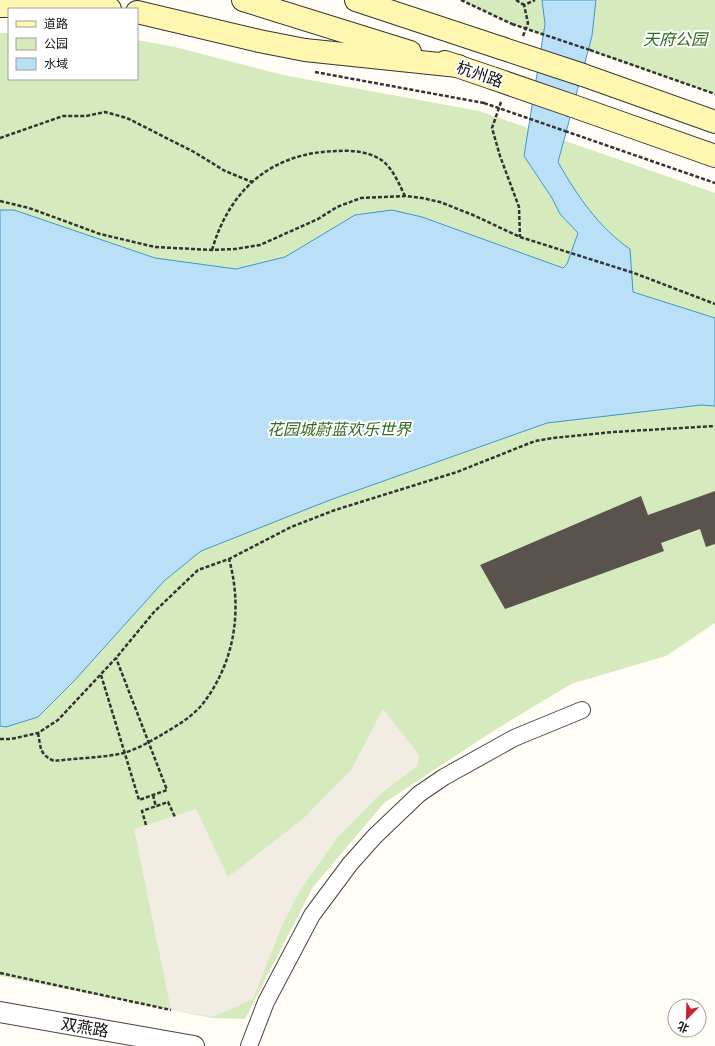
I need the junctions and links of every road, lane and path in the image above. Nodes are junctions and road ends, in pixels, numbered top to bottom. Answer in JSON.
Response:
{"nodes":[{"id":1,"x":243,"y":0,"type":"edge"},
{"id":2,"x":356,"y":0,"type":"edge"},
{"id":3,"x":396,"y":0,"type":"edge"},
{"id":4,"x":461,"y":0,"type":"edge"},
{"id":5,"x":516,"y":0,"type":"edge"},
{"id":6,"x":535,"y":0,"type":"edge"},
{"id":7,"x":524,"y":5,"type":"junction"},
{"id":8,"x":0,"y":6,"type":"edge"},
{"id":9,"x":101,"y":8,"type":"edge"},
{"id":10,"x":138,"y":12,"type":"edge"},
{"id":11,"x":463,"y":35,"type":"junction"},
{"id":12,"x":523,"y":38,"type":"dead end"},
{"id":13,"x":458,"y":66,"type":"junction"},
{"id":14,"x":715,"y":94,"type":"edge"},
{"id":15,"x":502,"y":98,"type":"dead end"},
{"id":16,"x":484,"y":102,"type":"dead end"},
{"id":17,"x":715,"y":122,"type":"edge"},
{"id":18,"x":0,"y":138,"type":"edge"},
{"id":19,"x":715,"y":156,"type":"edge"},
{"id":20,"x":252,"y":182,"type":"junction"},
{"id":21,"x":715,"y":183,"type":"edge"},
{"id":22,"x":405,"y":196,"type":"junction"},
{"id":23,"x":0,"y":201,"type":"edge"},
{"id":24,"x":520,"y":237,"type":"junction"},
{"id":25,"x":212,"y":250,"type":"junction"},
{"id":26,"x":715,"y":304,"type":"edge"},
{"id":27,"x":715,"y":426,"type":"edge"},
{"id":28,"x":229,"y":559,"type":"junction"},
{"id":29,"x":116,"y":658,"type":"junction"},
{"id":30,"x":101,"y":674,"type":"junction"},
{"id":31,"x":582,"y":710,"type":"dead end"},
{"id":32,"x":38,"y":733,"type":"junction"},
{"id":33,"x":0,"y":739,"type":"edge"},
{"id":34,"x":149,"y":742,"type":"junction"},
{"id":35,"x":124,"y":752,"type":"junction"},
{"id":36,"x":153,"y":795,"type":"junction"},
{"id":37,"x":156,"y":807,"type":"junction"},
{"id":38,"x":175,"y":817,"type":"dead end"},
{"id":39,"x":146,"y":825,"type":"dead end"},
{"id":40,"x":0,"y":973,"type":"edge"},
{"id":41,"x":171,"y":1010,"type":"dead end"},
{"id":42,"x":0,"y":1012,"type":"edge"},
{"id":43,"x":194,"y":1046,"type":"edge"},
{"id":44,"x":249,"y":1046,"type":"edge"}],
"edges":[{"from":1,"to":13,"type":"main road","name":"杭州路"},
{"from":2,"to":11,"type":"main road","name":"杭州路"},
{"from":3,"to":11,"type":"main road"},
{"from":4,"to":14,"type":"path","bridge":true},
{"from":5,"to":7,"type":"path"},
{"from":6,"to":7,"type":"path"},
{"from":7,"to":12,"type":"path"},
{"from":8,"to":9,"type":"main road"},
{"from":10,"to":13,"type":"main road"},
{"from":11,"to":17,"type":"main road","name":"杭州路","bridge":true},
{"from":13,"to":19,"type":"main road","name":"杭州路","bridge":true},
{"from":15,"to":24,"type":"path"},
{"from":16,"to":21,"type":"path","bridge":true},
{"from":18,"to":20,"type":"path"},
{"from":20,"to":22,"type":"path"},
{"from":20,"to":25,"type":"path"},
{"from":22,"to":24,"type":"path"},
{"from":22,"to":25,"type":"path"},
{"from":23,"to":25,"type":"path"},
{"from":24,"to":26,"type":"path"},
{"from":27,"to":28,"type":"path"},
{"from":28,"to":29,"type":"path"},
{"from":28,"to":34,"type":"path"},
{"from":29,"to":30,"type":"path"},
{"from":29,"to":34,"type":"path"},
{"from":30,"to":32,"type":"path"},
{"from":30,"to":35,"type":"path"},
{"from":31,"to":44,"type":"street"},
{"from":32,"to":33,"type":"path"},
{"from":32,"to":35,"type":"path"},
{"from":34,"to":35,"type":"path"},
{"from":34,"to":36,"type":"path"},
{"from":35,"to":36,"type":"path"},
{"from":36,"to":37,"type":"path"},
{"from":37,"to":38,"type":"path"},
{"from":37,"to":39,"type":"path"},
{"from":40,"to":41,"type":"path"},
{"from":42,"to":43,"type":"street","name":"双燕路"}]}
